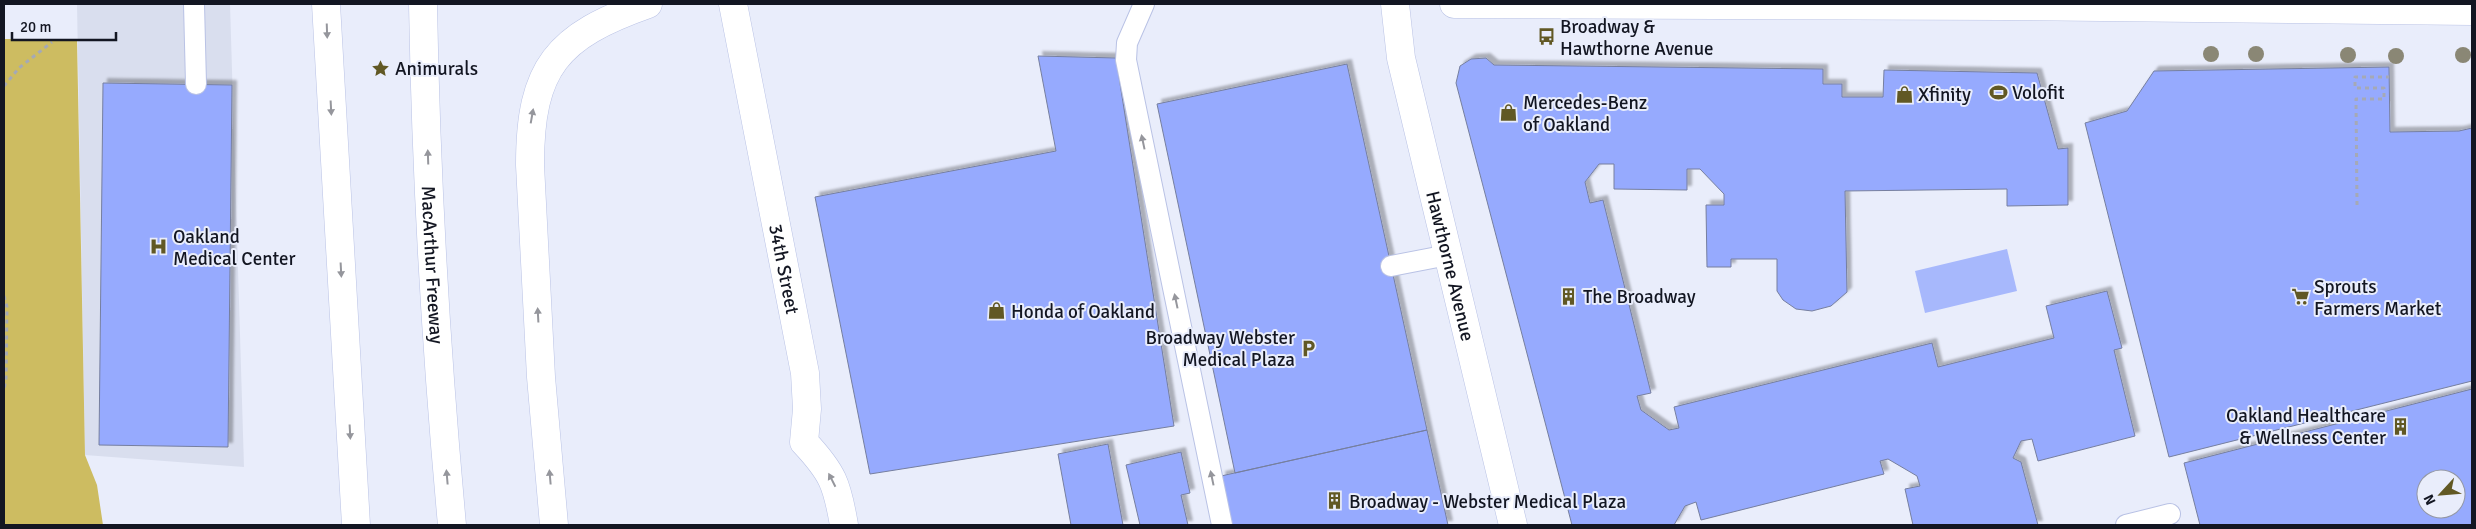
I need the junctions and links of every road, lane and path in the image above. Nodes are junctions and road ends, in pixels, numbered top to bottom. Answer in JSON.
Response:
{"nodes":[{"id":1,"x":194,"y":4,"type":"edge"},
{"id":2,"x":326,"y":4,"type":"edge"},
{"id":3,"x":423,"y":4,"type":"edge"},
{"id":4,"x":648,"y":4,"type":"edge"},
{"id":5,"x":733,"y":4,"type":"edge"},
{"id":6,"x":1144,"y":4,"type":"edge"},
{"id":7,"x":1395,"y":4,"type":"edge"},
{"id":8,"x":1454,"y":4,"type":"edge"},
{"id":9,"x":2472,"y":11,"type":"edge"},
{"id":10,"x":52,"y":42,"type":"dead end"},
{"id":11,"x":2389,"y":78,"type":"dead end"},
{"id":12,"x":196,"y":84,"type":"dead end"},
{"id":13,"x":4,"y":86,"type":"edge"},
{"id":14,"x":2357,"y":205,"type":"dead end"},
{"id":15,"x":1448,"y":255,"type":"junction"},
{"id":16,"x":1391,"y":266,"type":"dead end"},
{"id":17,"x":4,"y":296,"type":"edge"},
{"id":18,"x":4,"y":389,"type":"edge"},
{"id":19,"x":2170,"y":514,"type":"dead end"},
{"id":20,"x":356,"y":525,"type":"edge"},
{"id":21,"x":452,"y":525,"type":"edge"},
{"id":22,"x":554,"y":525,"type":"edge"},
{"id":23,"x":844,"y":525,"type":"edge"},
{"id":24,"x":1222,"y":525,"type":"edge"},
{"id":25,"x":1513,"y":525,"type":"edge"},
{"id":26,"x":2126,"y":525,"type":"edge"}],
"edges":[{"from":1,"to":12,"type":"lane"},
{"from":2,"to":20,"type":"main road","one_way":true},
{"from":21,"to":3,"type":"main road","name":"MacArthur Freeway","one_way":true},
{"from":22,"to":4,"type":"main road","one_way":true},
{"from":23,"to":5,"type":"main road","name":"34th Street","one_way":true},
{"from":24,"to":6,"type":"lane","one_way":true},
{"from":7,"to":15,"type":"main road","name":"Hawthorne Avenue"},
{"from":8,"to":9,"type":"main road"},
{"from":10,"to":13,"type":"path"},
{"from":11,"to":14,"type":"path"},
{"from":15,"to":16,"type":"lane"},
{"from":15,"to":25,"type":"main road","name":"Hawthorne Avenue"},
{"from":17,"to":18,"type":"path"},
{"from":19,"to":26,"type":"lane"}]}
